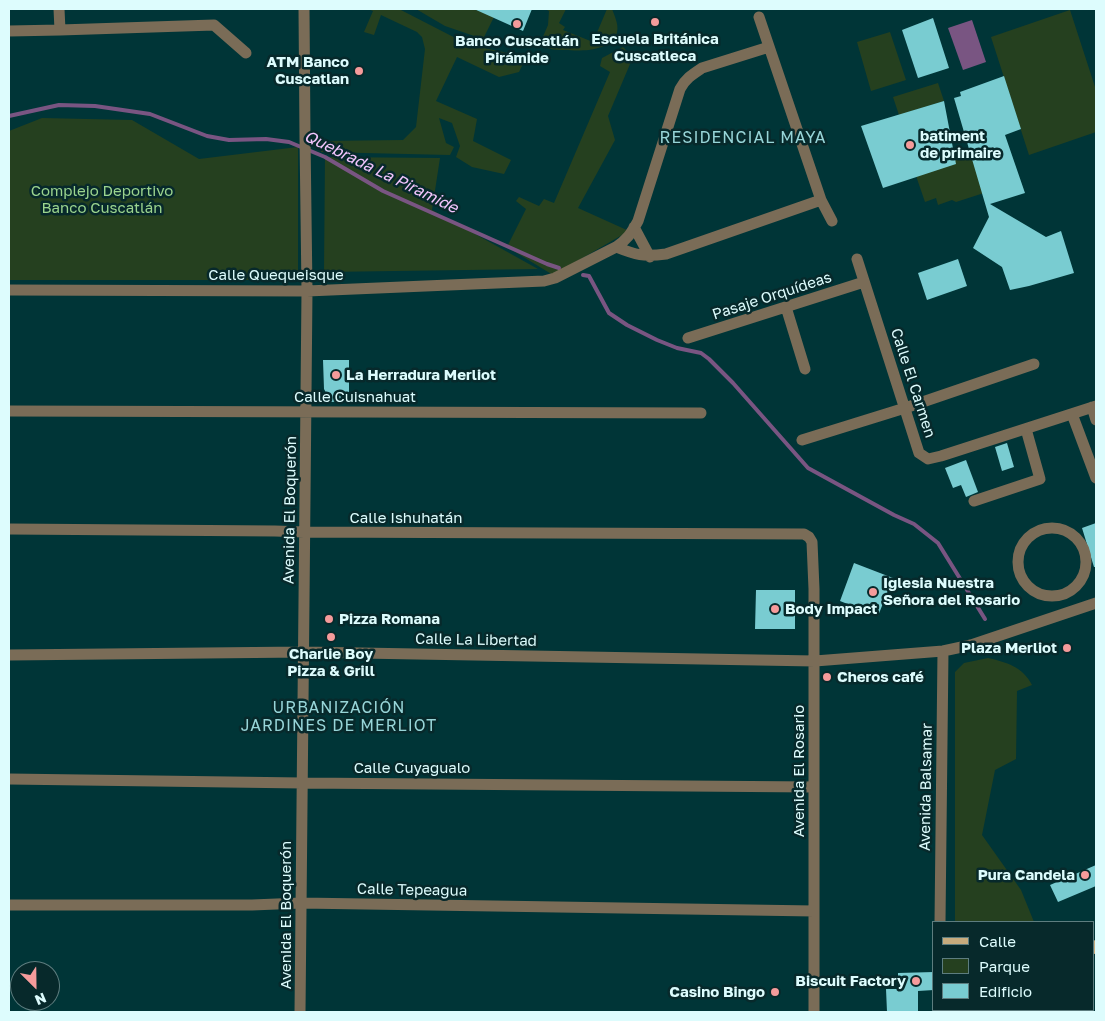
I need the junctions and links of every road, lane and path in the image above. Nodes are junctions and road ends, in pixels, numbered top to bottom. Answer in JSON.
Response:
{"nodes":[{"id":1,"x":59,"y":9,"type":"edge"},
{"id":2,"x":304,"y":9,"type":"edge"},
{"id":3,"x":759,"y":17,"type":"dead end"},
{"id":4,"x":60,"y":30,"type":"junction"},
{"id":5,"x":9,"y":31,"type":"edge"},
{"id":6,"x":769,"y":48,"type":"junction"},
{"id":7,"x":246,"y":52,"type":"dead end"},
{"id":8,"x":821,"y":200,"type":"junction"},
{"id":9,"x":832,"y":221,"type":"dead end"},
{"id":10,"x":634,"y":227,"type":"junction"},
{"id":11,"x":616,"y":247,"type":"junction"},
{"id":12,"x":650,"y":257,"type":"junction"},
{"id":13,"x":858,"y":259,"type":"dead end"},
{"id":14,"x":864,"y":282,"type":"junction"},
{"id":15,"x":9,"y":290,"type":"edge"},
{"id":16,"x":307,"y":291,"type":"junction"},
{"id":17,"x":786,"y":307,"type":"junction"},
{"id":18,"x":688,"y":338,"type":"dead end"},
{"id":19,"x":1034,"y":364,"type":"dead end"},
{"id":20,"x":806,"y":369,"type":"dead end"},
{"id":21,"x":1094,"y":407,"type":"edge"},
{"id":22,"x":905,"y":408,"type":"junction"},
{"id":23,"x":9,"y":410,"type":"edge"},
{"id":24,"x":307,"y":412,"type":"junction"},
{"id":25,"x":701,"y":413,"type":"dead end"},
{"id":26,"x":1072,"y":414,"type":"junction"},
{"id":27,"x":1096,"y":420,"type":"edge"},
{"id":28,"x":1026,"y":429,"type":"junction"},
{"id":29,"x":802,"y":440,"type":"dead end"},
{"id":30,"x":1096,"y":478,"type":"edge"},
{"id":31,"x":974,"y":501,"type":"dead end"},
{"id":32,"x":9,"y":529,"type":"edge"},
{"id":33,"x":304,"y":532,"type":"junction"},
{"id":34,"x":804,"y":534,"type":"joint"},
{"id":35,"x":1067,"y":593,"type":"junction"},
{"id":36,"x":1096,"y":603,"type":"edge"},
{"id":37,"x":1073,"y":610,"type":"junction"},
{"id":38,"x":943,"y":651,"type":"junction"},
{"id":39,"x":303,"y":652,"type":"junction"},
{"id":40,"x":9,"y":655,"type":"edge"},
{"id":41,"x":815,"y":661,"type":"junction"},
{"id":42,"x":9,"y":779,"type":"edge"},
{"id":43,"x":302,"y":783,"type":"junction"},
{"id":44,"x":814,"y":787,"type":"junction"},
{"id":45,"x":302,"y":903,"type":"junction"},
{"id":46,"x":9,"y":905,"type":"edge"},
{"id":47,"x":814,"y":911,"type":"junction"},
{"id":48,"x":940,"y":921,"type":"edge"},
{"id":49,"x":300,"y":1012,"type":"edge"},
{"id":50,"x":814,"y":1012,"type":"edge"}],
"edges":[{"from":1,"to":4,"type":"street"},
{"from":2,"to":16,"type":"street","name":"Avenida El Boquerón"},
{"from":3,"to":6,"type":"street"},
{"from":4,"to":5,"type":"street"},
{"from":4,"to":7,"type":"street"},
{"from":6,"to":8,"type":"street"},
{"from":6,"to":10,"type":"street","name":"Calle Quequeisque"},
{"from":8,"to":9,"type":"street"},
{"from":8,"to":12,"type":"street"},
{"from":10,"to":11,"type":"street","name":"Calle Quequeisque"},
{"from":10,"to":12,"type":"street"},
{"from":11,"to":12,"type":"street"},
{"from":11,"to":16,"type":"street","name":"Calle Quequeisque"},
{"from":13,"to":14,"type":"street","name":"Calle El Carmen"},
{"from":14,"to":17,"type":"street","name":"Pasaje Orquídeas"},
{"from":14,"to":22,"type":"street","name":"Calle El Carmen"},
{"from":15,"to":16,"type":"street","name":"Calle Quequeisque"},
{"from":16,"to":24,"type":"street","name":"Avenida El Boquerón"},
{"from":17,"to":18,"type":"street","name":"Pasaje Orquídeas"},
{"from":17,"to":20,"type":"street"},
{"from":19,"to":22,"type":"street"},
{"from":21,"to":26,"type":"street","name":"Calle El Carmen"},
{"from":21,"to":27,"type":"street"},
{"from":22,"to":28,"type":"street","name":"Calle El Carmen"},
{"from":22,"to":29,"type":"street"},
{"from":23,"to":24,"type":"street","name":"Calle Cuisnahuat"},
{"from":24,"to":25,"type":"street","name":"Calle Cuisnahuat"},
{"from":24,"to":33,"type":"street","name":"Avenida El Boquerón"},
{"from":26,"to":28,"type":"street","name":"Calle El Carmen"},
{"from":26,"to":30,"type":"street"},
{"from":28,"to":31,"type":"street"},
{"from":32,"to":33,"type":"street","name":"Calle Ishuhatán"},
{"from":33,"to":34,"type":"street","name":"Calle Ishuhatán"},
{"from":33,"to":39,"type":"street","name":"Avenida El Boquerón"},
{"from":34,"to":41,"type":"street","name":"Avenida El Rosario"},
{"from":35,"to":35,"type":"street"},
{"from":35,"to":37,"type":"street"},
{"from":36,"to":37,"type":"street","name":"Calle La Libertad"},
{"from":37,"to":38,"type":"street","name":"Calle La Libertad"},
{"from":38,"to":41,"type":"street","name":"Calle La Libertad"},
{"from":38,"to":48,"type":"street","name":"Avenida Balsamar"},
{"from":39,"to":40,"type":"street","name":"Calle La Libertad"},
{"from":39,"to":41,"type":"street","name":"Calle La Libertad"},
{"from":39,"to":43,"type":"street","name":"Avenida El Boquerón"},
{"from":41,"to":44,"type":"street","name":"Avenida El Rosario"},
{"from":42,"to":43,"type":"street","name":"Calle Cuyagualo"},
{"from":43,"to":44,"type":"street","name":"Calle Cuyagualo"},
{"from":43,"to":45,"type":"street","name":"Avenida El Boquerón"},
{"from":44,"to":47,"type":"street","name":"Avenida El Rosario"},
{"from":45,"to":46,"type":"street","name":"Calle Tepeagua"},
{"from":45,"to":47,"type":"street","name":"Calle Tepeagua"},
{"from":45,"to":49,"type":"street","name":"Avenida El Boquerón"},
{"from":47,"to":50,"type":"street","name":"Avenida El Rosario"}]}
